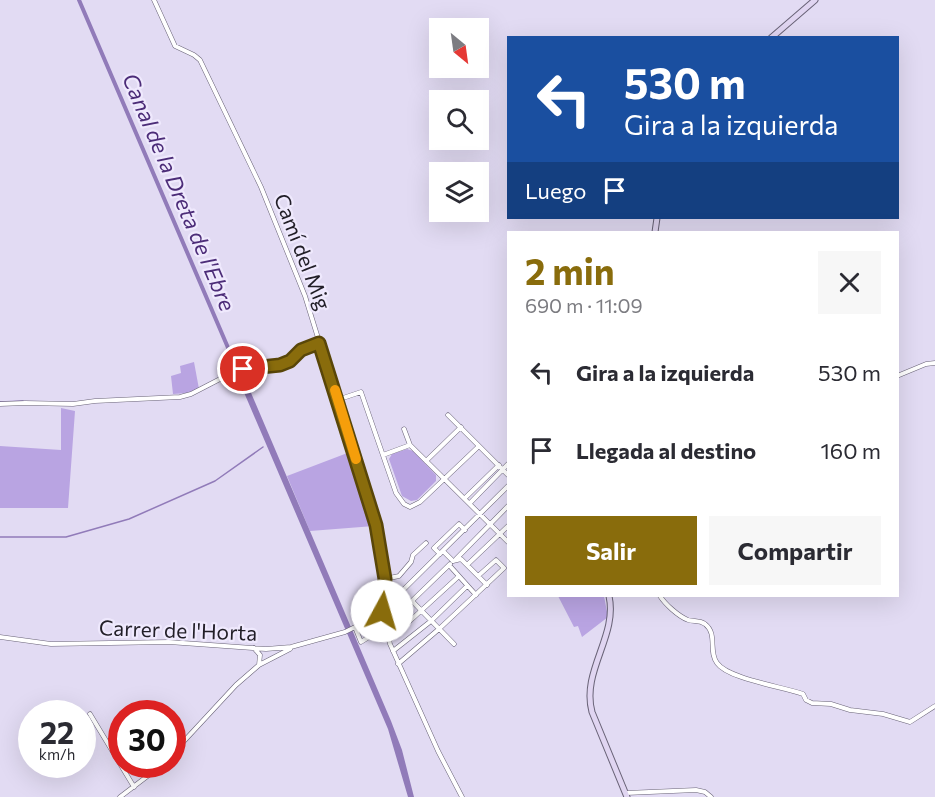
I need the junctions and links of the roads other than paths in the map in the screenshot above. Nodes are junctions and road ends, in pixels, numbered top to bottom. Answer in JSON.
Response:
{"nodes":[{"id":1,"x":154,"y":0,"type":"edge"},
{"id":2,"x":815,"y":0,"type":"edge"},
{"id":3,"x":773,"y":36,"type":"edge"},
{"id":4,"x":319,"y":343,"type":"junction"},
{"id":5,"x":935,"y":363,"type":"edge"},
{"id":6,"x":899,"y":375,"type":"edge"},
{"id":7,"x":337,"y":399,"type":"junction"},
{"id":8,"x":0,"y":404,"type":"edge"},
{"id":9,"x":448,"y":415,"type":"dead end"},
{"id":10,"x":461,"y":427,"type":"junction"},
{"id":11,"x":404,"y":429,"type":"dead end"},
{"id":12,"x":410,"y":445,"type":"junction"},
{"id":13,"x":479,"y":446,"type":"junction"},
{"id":14,"x":383,"y":454,"type":"junction"},
{"id":15,"x":426,"y":461,"type":"junction"},
{"id":16,"x":499,"y":465,"type":"junction"},
{"id":17,"x":507,"y":465,"type":"edge"},
{"id":18,"x":503,"y":470,"type":"junction"},
{"id":19,"x":507,"y":474,"type":"edge"},
{"id":20,"x":445,"y":479,"type":"junction"},
{"id":21,"x":507,"y":487,"type":"edge"},
{"id":22,"x":465,"y":498,"type":"junction"},
{"id":23,"x":470,"y":503,"type":"junction"},
{"id":24,"x":507,"y":507,"type":"edge"},
{"id":25,"x":481,"y":514,"type":"junction"},
{"id":26,"x":491,"y":524,"type":"junction"},
{"id":27,"x":507,"y":527,"type":"edge"},
{"id":28,"x":465,"y":530,"type":"junction"},
{"id":29,"x":500,"y":534,"type":"junction"},
{"id":30,"x":507,"y":541,"type":"edge"},
{"id":31,"x":426,"y":543,"type":"dead end"},
{"id":32,"x":442,"y":553,"type":"junction"},
{"id":33,"x":452,"y":562,"type":"junction"},
{"id":34,"x":467,"y":565,"type":"junction"},
{"id":35,"x":506,"y":569,"type":"edge"},
{"id":36,"x":478,"y":576,"type":"junction"},
{"id":37,"x":458,"y":577,"type":"junction"},
{"id":38,"x":385,"y":579,"type":"junction"},
{"id":39,"x":487,"y":585,"type":"junction"},
{"id":40,"x":467,"y":586,"type":"junction"},
{"id":41,"x":476,"y":595,"type":"junction"},
{"id":42,"x":609,"y":597,"type":"edge"},
{"id":43,"x":661,"y":597,"type":"edge"},
{"id":44,"x":412,"y":601,"type":"junction"},
{"id":45,"x":382,"y":611,"type":"junction"},
{"id":46,"x":421,"y":611,"type":"junction"},
{"id":47,"x":430,"y":621,"type":"junction"},
{"id":48,"x":385,"y":627,"type":"junction"},
{"id":49,"x":353,"y":628,"type":"junction"},
{"id":50,"x":439,"y":629,"type":"junction"},
{"id":51,"x":0,"y":637,"type":"edge"},
{"id":52,"x":389,"y":640,"type":"junction"},
{"id":53,"x":454,"y":644,"type":"dead end"},
{"id":54,"x":296,"y":645,"type":"junction"},
{"id":55,"x":254,"y":648,"type":"junction"},
{"id":56,"x":265,"y":649,"type":"junction"},
{"id":57,"x":393,"y":651,"type":"junction"},
{"id":58,"x":260,"y":658,"type":"junction"},
{"id":59,"x":267,"y":660,"type":"junction"},
{"id":60,"x":398,"y":663,"type":"junction"},
{"id":61,"x":259,"y":665,"type":"junction"},
{"id":62,"x":935,"y":706,"type":"edge"},
{"id":63,"x":96,"y":724,"type":"edge"},
{"id":64,"x":186,"y":739,"type":"edge"},
{"id":65,"x":145,"y":778,"type":"edge"},
{"id":66,"x":134,"y":787,"type":"junction"},
{"id":67,"x":627,"y":795,"type":"edge"},
{"id":68,"x":120,"y":797,"type":"edge"},
{"id":69,"x":462,"y":797,"type":"edge"},
{"id":70,"x":711,"y":797,"type":"edge"}],
"edges":[{"from":1,"to":4,"type":"street","name":"Camí del Mig"},
{"from":2,"to":3,"type":"street"},
{"from":4,"to":7,"type":"street","name":"Camí del Mig"},
{"from":4,"to":8,"type":"street"},
{"from":5,"to":6,"type":"street"},
{"from":7,"to":14,"type":"street"},
{"from":7,"to":38,"type":"street","name":"Camí del Mig"},
{"from":9,"to":10,"type":"street"},
{"from":10,"to":13,"type":"street"},
{"from":10,"to":15,"type":"street"},
{"from":11,"to":12,"type":"street"},
{"from":12,"to":14,"type":"street"},
{"from":12,"to":15,"type":"street"},
{"from":13,"to":16,"type":"street"},
{"from":13,"to":20,"type":"street"},
{"from":14,"to":20,"type":"street"},
{"from":15,"to":20,"type":"street"},
{"from":16,"to":18,"type":"street"},
{"from":16,"to":22,"type":"street"},
{"from":17,"to":18,"type":"street"},
{"from":18,"to":19,"type":"street"},
{"from":18,"to":23,"type":"street"},
{"from":20,"to":22,"type":"street"},
{"from":21,"to":25,"type":"street","name":"Carrer de l'Horta"},
{"from":22,"to":23,"type":"street"},
{"from":23,"to":25,"type":"street"},
{"from":24,"to":26,"type":"street"},
{"from":25,"to":26,"type":"street"},
{"from":25,"to":28,"type":"street","name":"Carrer de l'Horta"},
{"from":26,"to":29,"type":"street"},
{"from":26,"to":33,"type":"street"},
{"from":27,"to":29,"type":"street"},
{"from":28,"to":32,"type":"street","name":"Carrer de l'Horta"},
{"from":28,"to":32,"type":"street"},
{"from":29,"to":30,"type":"street"},
{"from":29,"to":34,"type":"street"},
{"from":31,"to":38,"type":"street"},
{"from":32,"to":33,"type":"street"},
{"from":32,"to":45,"type":"street","name":"Carrer de l'Horta"},
{"from":33,"to":34,"type":"street"},
{"from":33,"to":37,"type":"street"},
{"from":33,"to":44,"type":"street"},
{"from":34,"to":36,"type":"street"},
{"from":35,"to":36,"type":"street"},
{"from":35,"to":39,"type":"street"},
{"from":36,"to":39,"type":"street"},
{"from":37,"to":40,"type":"street"},
{"from":37,"to":46,"type":"street"},
{"from":38,"to":45,"type":"street","name":"Camí del Mig"},
{"from":39,"to":41,"type":"street"},
{"from":40,"to":41,"type":"street"},
{"from":40,"to":47,"type":"street"},
{"from":41,"to":50,"type":"street"},
{"from":42,"to":67,"type":"street"},
{"from":43,"to":62,"type":"street"},
{"from":44,"to":46,"type":"street"},
{"from":44,"to":48,"type":"street"},
{"from":45,"to":48,"type":"street","name":"Camí del Mig"},
{"from":45,"to":49,"type":"street","name":"Carrer de l'Horta"},
{"from":46,"to":47,"type":"street"},
{"from":46,"to":52,"type":"street"},
{"from":47,"to":50,"type":"street"},
{"from":47,"to":57,"type":"street"},
{"from":48,"to":49,"type":"street"},
{"from":48,"to":52,"type":"street","name":"Camí del Mig"},
{"from":49,"to":54,"type":"street","name":"Carrer de l'Horta"},
{"from":50,"to":53,"type":"street"},
{"from":50,"to":60,"type":"street"},
{"from":51,"to":55,"type":"street","name":"Carrer de l'Horta"},
{"from":52,"to":57,"type":"street","name":"Camí del Mig"},
{"from":54,"to":56,"type":"street","name":"Carrer de l'Horta"},
{"from":54,"to":59,"type":"street"},
{"from":55,"to":56,"type":"street","name":"Carrer de l'Horta"},
{"from":55,"to":58,"type":"street"},
{"from":56,"to":58,"type":"street"},
{"from":56,"to":59,"type":"street"},
{"from":57,"to":60,"type":"street","name":"Camí del Mig"},
{"from":58,"to":61,"type":"street"},
{"from":59,"to":61,"type":"street"},
{"from":60,"to":69,"type":"street","name":"Camí del Mig"},
{"from":61,"to":64,"type":"street"},
{"from":63,"to":66,"type":"street"},
{"from":65,"to":66,"type":"street"},
{"from":66,"to":68,"type":"street"},
{"from":67,"to":70,"type":"street"}]}
